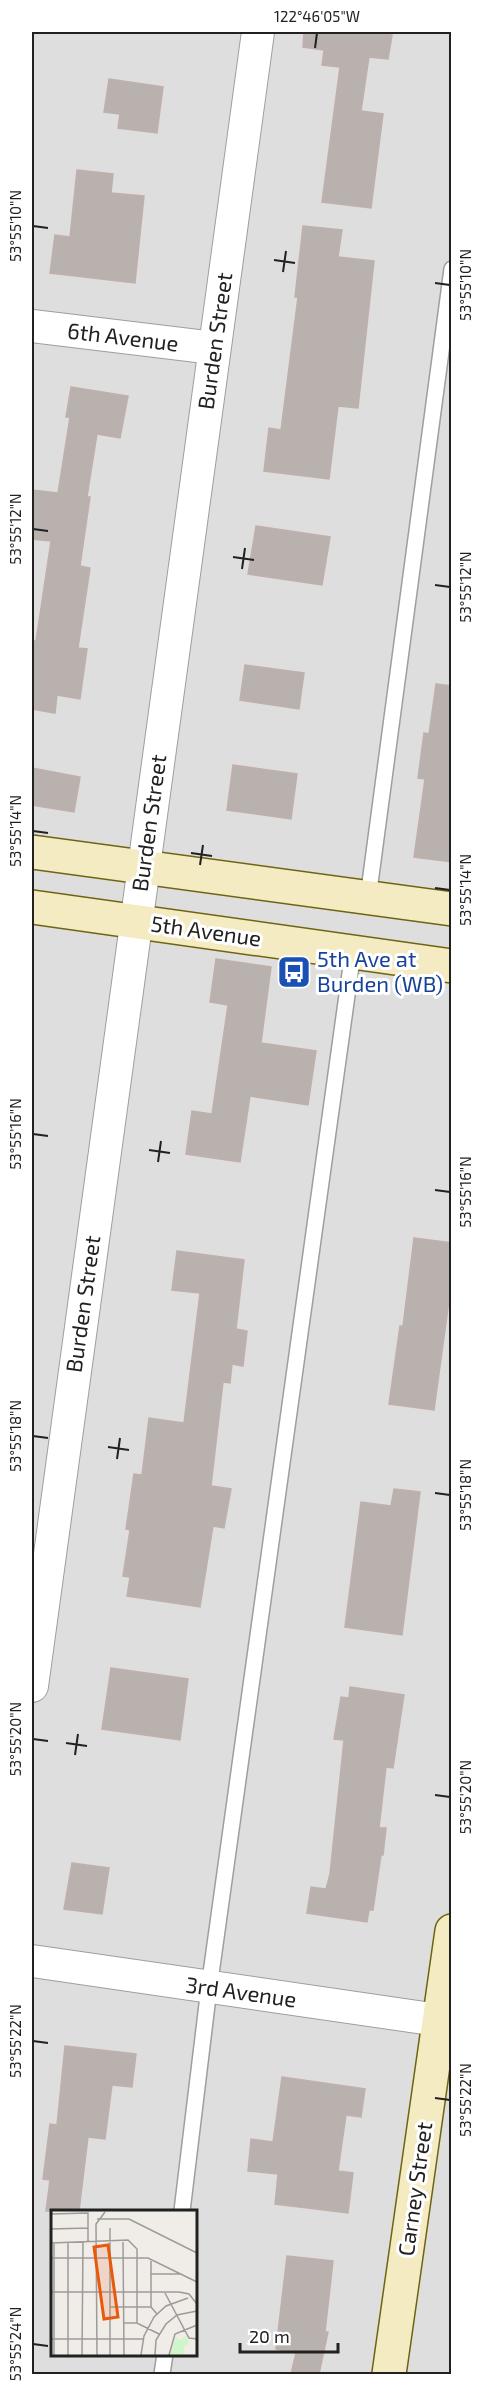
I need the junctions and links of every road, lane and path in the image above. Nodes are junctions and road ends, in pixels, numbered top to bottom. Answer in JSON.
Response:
{"nodes":[{"id":1,"x":258,"y":32,"type":"edge"},
{"id":2,"x":452,"y":269,"type":"edge"},
{"id":3,"x":32,"y":326,"type":"edge"},
{"id":4,"x":214,"y":348,"type":"junction"},
{"id":5,"x":32,"y":852,"type":"edge"},
{"id":6,"x":143,"y":867,"type":"junction"},
{"id":7,"x":368,"y":898,"type":"junction"},
{"id":8,"x":32,"y":907,"type":"edge"},
{"id":9,"x":452,"y":909,"type":"edge"},
{"id":10,"x":135,"y":921,"type":"junction"},
{"id":11,"x":353,"y":952,"type":"junction"},
{"id":12,"x":452,"y":966,"type":"edge"},
{"id":13,"x":32,"y":1686,"type":"edge"},
{"id":14,"x":452,"y":1931,"type":"edge"},
{"id":15,"x":32,"y":1961,"type":"edge"},
{"id":16,"x":209,"y":1988,"type":"junction"},
{"id":17,"x":445,"y":2021,"type":"edge"},
{"id":18,"x":182,"y":2210,"type":"edge"},
{"id":19,"x":165,"y":2355,"type":"edge"},
{"id":20,"x":162,"y":2374,"type":"edge"},
{"id":21,"x":389,"y":2374,"type":"edge"}],
"edges":[{"from":1,"to":4,"type":"street","name":"Burden Street"},
{"from":2,"to":7,"type":"lane"},
{"from":3,"to":4,"type":"street","name":"6th Avenue"},
{"from":4,"to":6,"type":"street","name":"Burden Street"},
{"from":5,"to":6,"type":"main road"},
{"from":6,"to":7,"type":"main road"},
{"from":6,"to":10,"type":"street","name":"Burden Street"},
{"from":7,"to":9,"type":"main road"},
{"from":8,"to":10,"type":"main road","name":"5th Avenue"},
{"from":10,"to":11,"type":"main road","name":"5th Avenue"},
{"from":10,"to":13,"type":"street","name":"Burden Street"},
{"from":11,"to":12,"type":"main road","name":"5th Avenue"},
{"from":11,"to":16,"type":"lane"},
{"from":14,"to":17,"type":"main road","name":"Carney Street"},
{"from":15,"to":16,"type":"street","name":"3rd Avenue"},
{"from":16,"to":17,"type":"street","name":"3rd Avenue"},
{"from":16,"to":18,"type":"lane"},
{"from":17,"to":21,"type":"main road","name":"Carney Street"},
{"from":19,"to":20,"type":"lane"}]}
